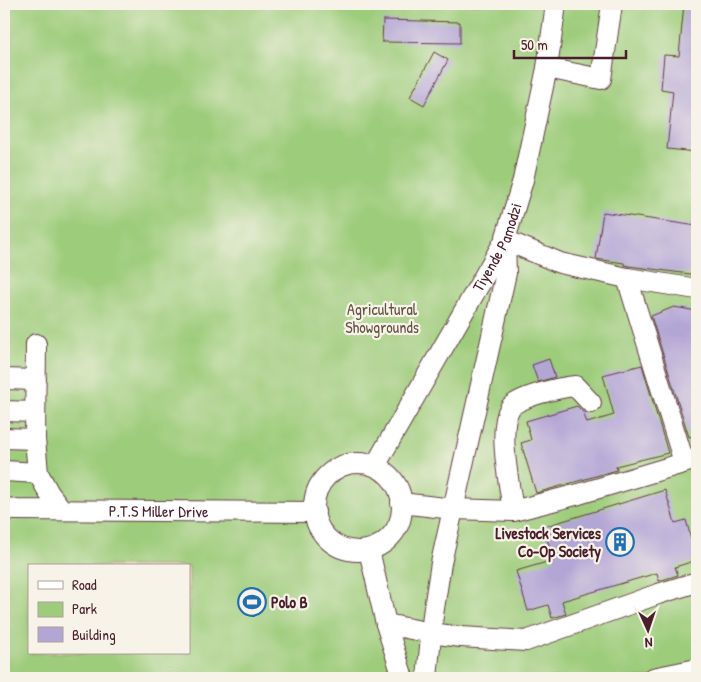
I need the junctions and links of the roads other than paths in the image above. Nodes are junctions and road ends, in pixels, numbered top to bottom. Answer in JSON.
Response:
{"nodes":[{"id":1,"x":556,"y":4,"type":"edge"},
{"id":2,"x":612,"y":4,"type":"edge"},
{"id":3,"x":547,"y":68,"type":"junction"},
{"id":4,"x":505,"y":240,"type":"junction"},
{"id":5,"x":627,"y":278,"type":"junction"},
{"id":6,"x":697,"y":289,"type":"edge"},
{"id":7,"x":36,"y":344,"type":"dead end"},
{"id":8,"x":4,"y":379,"type":"edge"},
{"id":9,"x":36,"y":380,"type":"junction"},
{"id":10,"x":591,"y":403,"type":"dead end"},
{"id":11,"x":4,"y":411,"type":"edge"},
{"id":12,"x":34,"y":412,"type":"junction"},
{"id":13,"x":4,"y":438,"type":"edge"},
{"id":14,"x":34,"y":439,"type":"junction"},
{"id":15,"x":690,"y":460,"type":"edge"},
{"id":16,"x":375,"y":466,"type":"junction"},
{"id":17,"x":4,"y":471,"type":"edge"},
{"id":18,"x":38,"y":473,"type":"junction"},
{"id":19,"x":402,"y":503,"type":"junction"},
{"id":20,"x":4,"y":506,"type":"edge"},
{"id":21,"x":62,"y":510,"type":"junction"},
{"id":22,"x":454,"y":510,"type":"junction"},
{"id":23,"x":513,"y":511,"type":"junction"},
{"id":24,"x":315,"y":512,"type":"junction"},
{"id":25,"x":369,"y":550,"type":"junction"},
{"id":26,"x":697,"y":582,"type":"edge"},
{"id":27,"x":386,"y":624,"type":"junction"},
{"id":28,"x":431,"y":633,"type":"junction"},
{"id":29,"x":697,"y":669,"type":"edge"},
{"id":30,"x":403,"y":678,"type":"edge"},
{"id":31,"x":427,"y":678,"type":"edge"},
{"id":32,"x":653,"y":678,"type":"edge"}],
"edges":[{"from":1,"to":3,"type":"lane","name":"Tiyende Pamodzi"},
{"from":2,"to":3,"type":"lane"},
{"from":3,"to":4,"type":"lane","name":"Tiyende Pamodzi"},
{"from":4,"to":5,"type":"lane"},
{"from":4,"to":16,"type":"lane","name":"Tiyende Pamodzi"},
{"from":4,"to":22,"type":"lane"},
{"from":5,"to":6,"type":"lane"},
{"from":5,"to":15,"type":"lane"},
{"from":7,"to":9,"type":"lane"},
{"from":8,"to":9,"type":"lane"},
{"from":9,"to":12,"type":"lane"},
{"from":10,"to":23,"type":"lane"},
{"from":11,"to":12,"type":"lane"},
{"from":12,"to":14,"type":"lane"},
{"from":13,"to":14,"type":"lane"},
{"from":14,"to":18,"type":"lane"},
{"from":15,"to":23,"type":"lane"},
{"from":16,"to":19,"type":"lane"},
{"from":16,"to":24,"type":"lane"},
{"from":17,"to":18,"type":"lane"},
{"from":18,"to":21,"type":"lane"},
{"from":19,"to":22,"type":"lane"},
{"from":19,"to":25,"type":"lane"},
{"from":20,"to":21,"type":"lane","name":"P.T.S Miller Drive"},
{"from":21,"to":24,"type":"lane","name":"P.T.S Miller Drive"},
{"from":22,"to":23,"type":"lane"},
{"from":22,"to":28,"type":"lane"},
{"from":24,"to":25,"type":"lane"},
{"from":25,"to":27,"type":"lane"},
{"from":26,"to":28,"type":"lane"},
{"from":27,"to":28,"type":"lane"},
{"from":27,"to":30,"type":"lane"},
{"from":28,"to":31,"type":"lane"},
{"from":29,"to":32,"type":"lane"}]}
